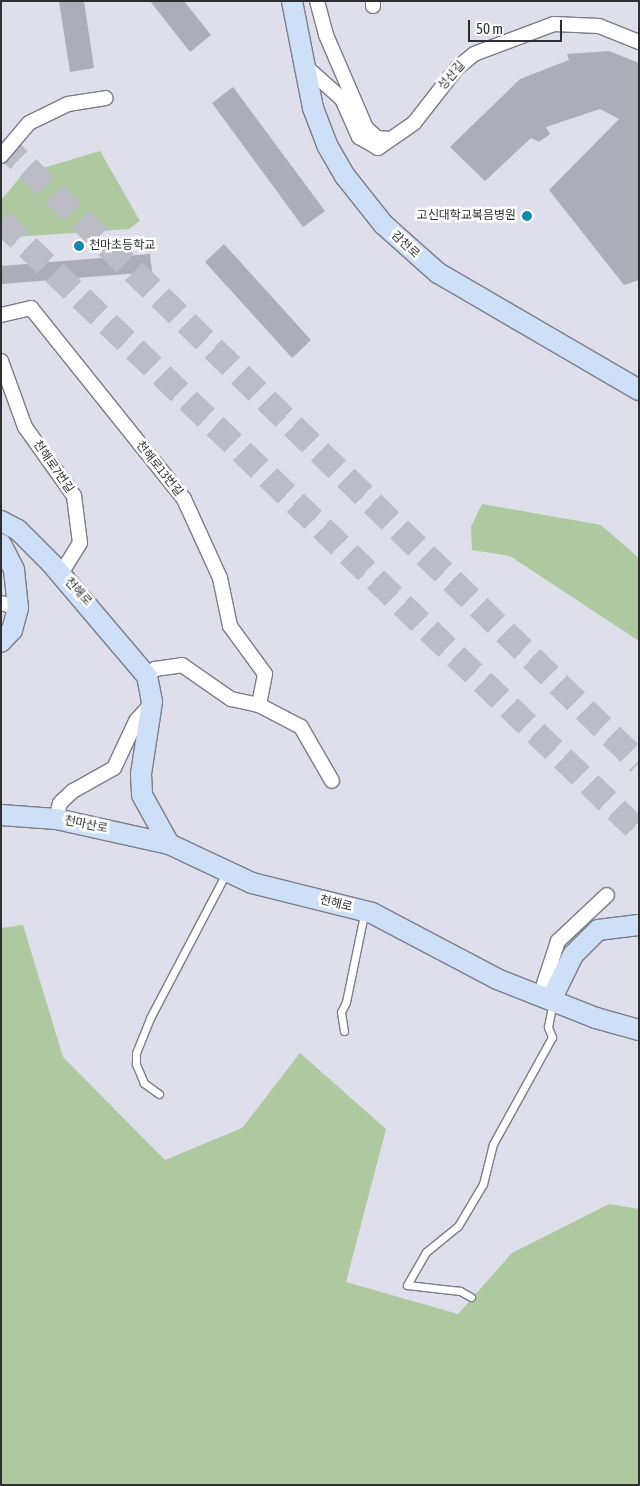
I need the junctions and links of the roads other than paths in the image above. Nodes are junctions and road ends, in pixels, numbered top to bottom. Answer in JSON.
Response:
{"nodes":[{"id":1,"x":292,"y":1,"type":"edge"},
{"id":2,"x":317,"y":1,"type":"edge"},
{"id":3,"x":639,"y":42,"type":"edge"},
{"id":4,"x":306,"y":66,"type":"junction"},
{"id":5,"x":106,"y":98,"type":"dead end"},
{"id":6,"x":396,"y":139,"type":"junction"},
{"id":7,"x":1,"y":156,"type":"edge"},
{"id":8,"x":1,"y":315,"type":"edge"},
{"id":9,"x":1,"y":361,"type":"edge"},
{"id":10,"x":639,"y":390,"type":"edge"},
{"id":11,"x":1,"y":521,"type":"edge"},
{"id":12,"x":1,"y":544,"type":"edge"},
{"id":13,"x":61,"y":574,"type":"junction"},
{"id":14,"x":10,"y":605,"type":"edge"},
{"id":15,"x":1,"y":642,"type":"edge"},
{"id":16,"x":146,"y":676,"type":"junction"},
{"id":17,"x":152,"y":702,"type":"junction"},
{"id":18,"x":259,"y":705,"type":"junction"},
{"id":19,"x":332,"y":781,"type":"dead end"},
{"id":20,"x":1,"y":815,"type":"edge"},
{"id":21,"x":56,"y":819,"type":"junction"},
{"id":22,"x":169,"y":844,"type":"junction"},
{"id":23,"x":228,"y":871,"type":"junction"},
{"id":24,"x":607,"y":895,"type":"dead end"},
{"id":25,"x":364,"y":911,"type":"junction"},
{"id":26,"x":639,"y":925,"type":"edge"},
{"id":27,"x":548,"y":999,"type":"junction"},
{"id":28,"x":639,"y":1030,"type":"edge"},
{"id":29,"x":344,"y":1031,"type":"dead end"},
{"id":30,"x":159,"y":1094,"type":"dead end"},
{"id":31,"x":470,"y":1297,"type":"dead end"}],
"edges":[{"from":1,"to":4,"type":"street","name":"감천로"},
{"from":2,"to":6,"type":"street"},
{"from":3,"to":6,"type":"street","name":"성산길"},
{"from":4,"to":6,"type":"street"},
{"from":4,"to":10,"type":"street","name":"감천로"},
{"from":5,"to":7,"type":"street"},
{"from":8,"to":18,"type":"street","name":"천해로13번길"},
{"from":9,"to":13,"type":"street","name":"천해로7번길"},
{"from":11,"to":13,"type":"street","name":"천해로"},
{"from":12,"to":14,"type":"street"},
{"from":13,"to":16,"type":"street","name":"천해로"},
{"from":14,"to":15,"type":"street"},
{"from":16,"to":17,"type":"street","name":"천해로"},
{"from":16,"to":18,"type":"street"},
{"from":17,"to":21,"type":"street"},
{"from":17,"to":22,"type":"street","name":"천해로"},
{"from":18,"to":19,"type":"street"},
{"from":20,"to":21,"type":"street","name":"천마산로"},
{"from":21,"to":22,"type":"street","name":"천마산로"},
{"from":22,"to":23,"type":"street","name":"천해로"},
{"from":23,"to":25,"type":"street","name":"천해로"},
{"from":23,"to":30,"type":"lane"},
{"from":24,"to":27,"type":"street"},
{"from":25,"to":27,"type":"street","name":"천해로"},
{"from":25,"to":29,"type":"lane"},
{"from":26,"to":27,"type":"street"},
{"from":27,"to":28,"type":"street","name":"천해로"},
{"from":27,"to":31,"type":"lane"}]}
